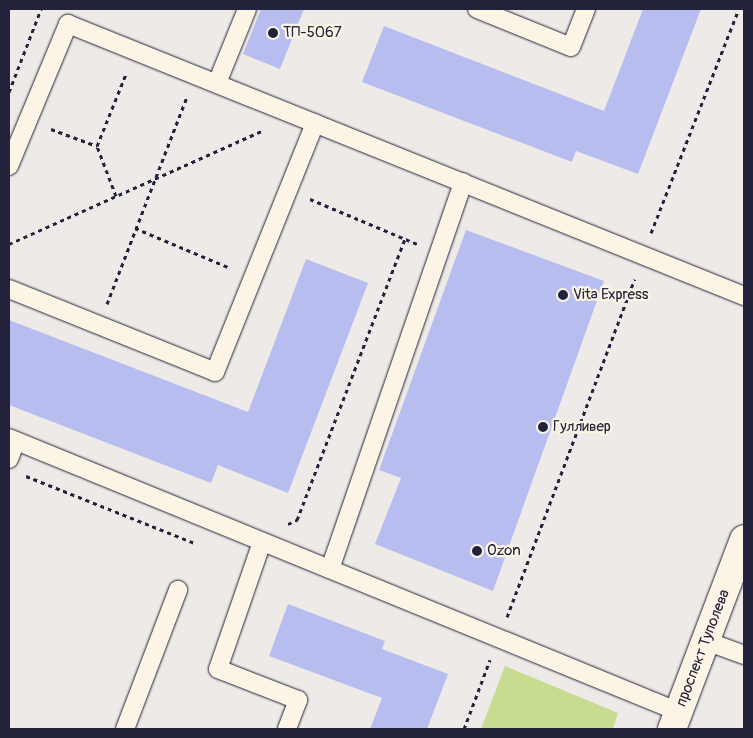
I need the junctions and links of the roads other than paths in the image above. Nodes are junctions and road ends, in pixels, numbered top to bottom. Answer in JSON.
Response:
{"nodes":[{"id":1,"x":247,"y":9,"type":"edge"},
{"id":2,"x":477,"y":9,"type":"edge"},
{"id":3,"x":586,"y":9,"type":"edge"},
{"id":4,"x":217,"y":83,"type":"junction"},
{"id":5,"x":315,"y":123,"type":"junction"},
{"id":6,"x":9,"y":166,"type":"edge"},
{"id":7,"x":463,"y":182,"type":"junction"},
{"id":8,"x":9,"y":289,"type":"edge"},
{"id":9,"x":744,"y":296,"type":"edge"},
{"id":10,"x":12,"y":440,"type":"edge"},
{"id":11,"x":13,"y":466,"type":"edge"},
{"id":12,"x":744,"y":539,"type":"edge"},
{"id":13,"x":262,"y":542,"type":"junction"},
{"id":14,"x":330,"y":569,"type":"junction"},
{"id":15,"x":178,"y":590,"type":"dead end"},
{"id":16,"x":706,"y":641,"type":"junction"},
{"id":17,"x":744,"y":655,"type":"edge"},
{"id":18,"x":676,"y":720,"type":"edge"},
{"id":19,"x":125,"y":729,"type":"edge"},
{"id":20,"x":288,"y":729,"type":"edge"}],
"edges":[{"from":1,"to":4,"type":"lane"},
{"from":2,"to":3,"type":"lane"},
{"from":4,"to":5,"type":"lane"},
{"from":4,"to":6,"type":"lane"},
{"from":5,"to":7,"type":"lane"},
{"from":5,"to":8,"type":"lane"},
{"from":7,"to":9,"type":"lane"},
{"from":7,"to":14,"type":"lane"},
{"from":10,"to":11,"type":"lane"},
{"from":10,"to":13,"type":"lane"},
{"from":12,"to":16,"type":"main road","name":"проспект Туполева"},
{"from":13,"to":14,"type":"lane"},
{"from":13,"to":20,"type":"lane"},
{"from":14,"to":18,"type":"lane"},
{"from":15,"to":19,"type":"lane"},
{"from":16,"to":17,"type":"lane"},
{"from":16,"to":18,"type":"main road","name":"проспект Туполева"}]}
